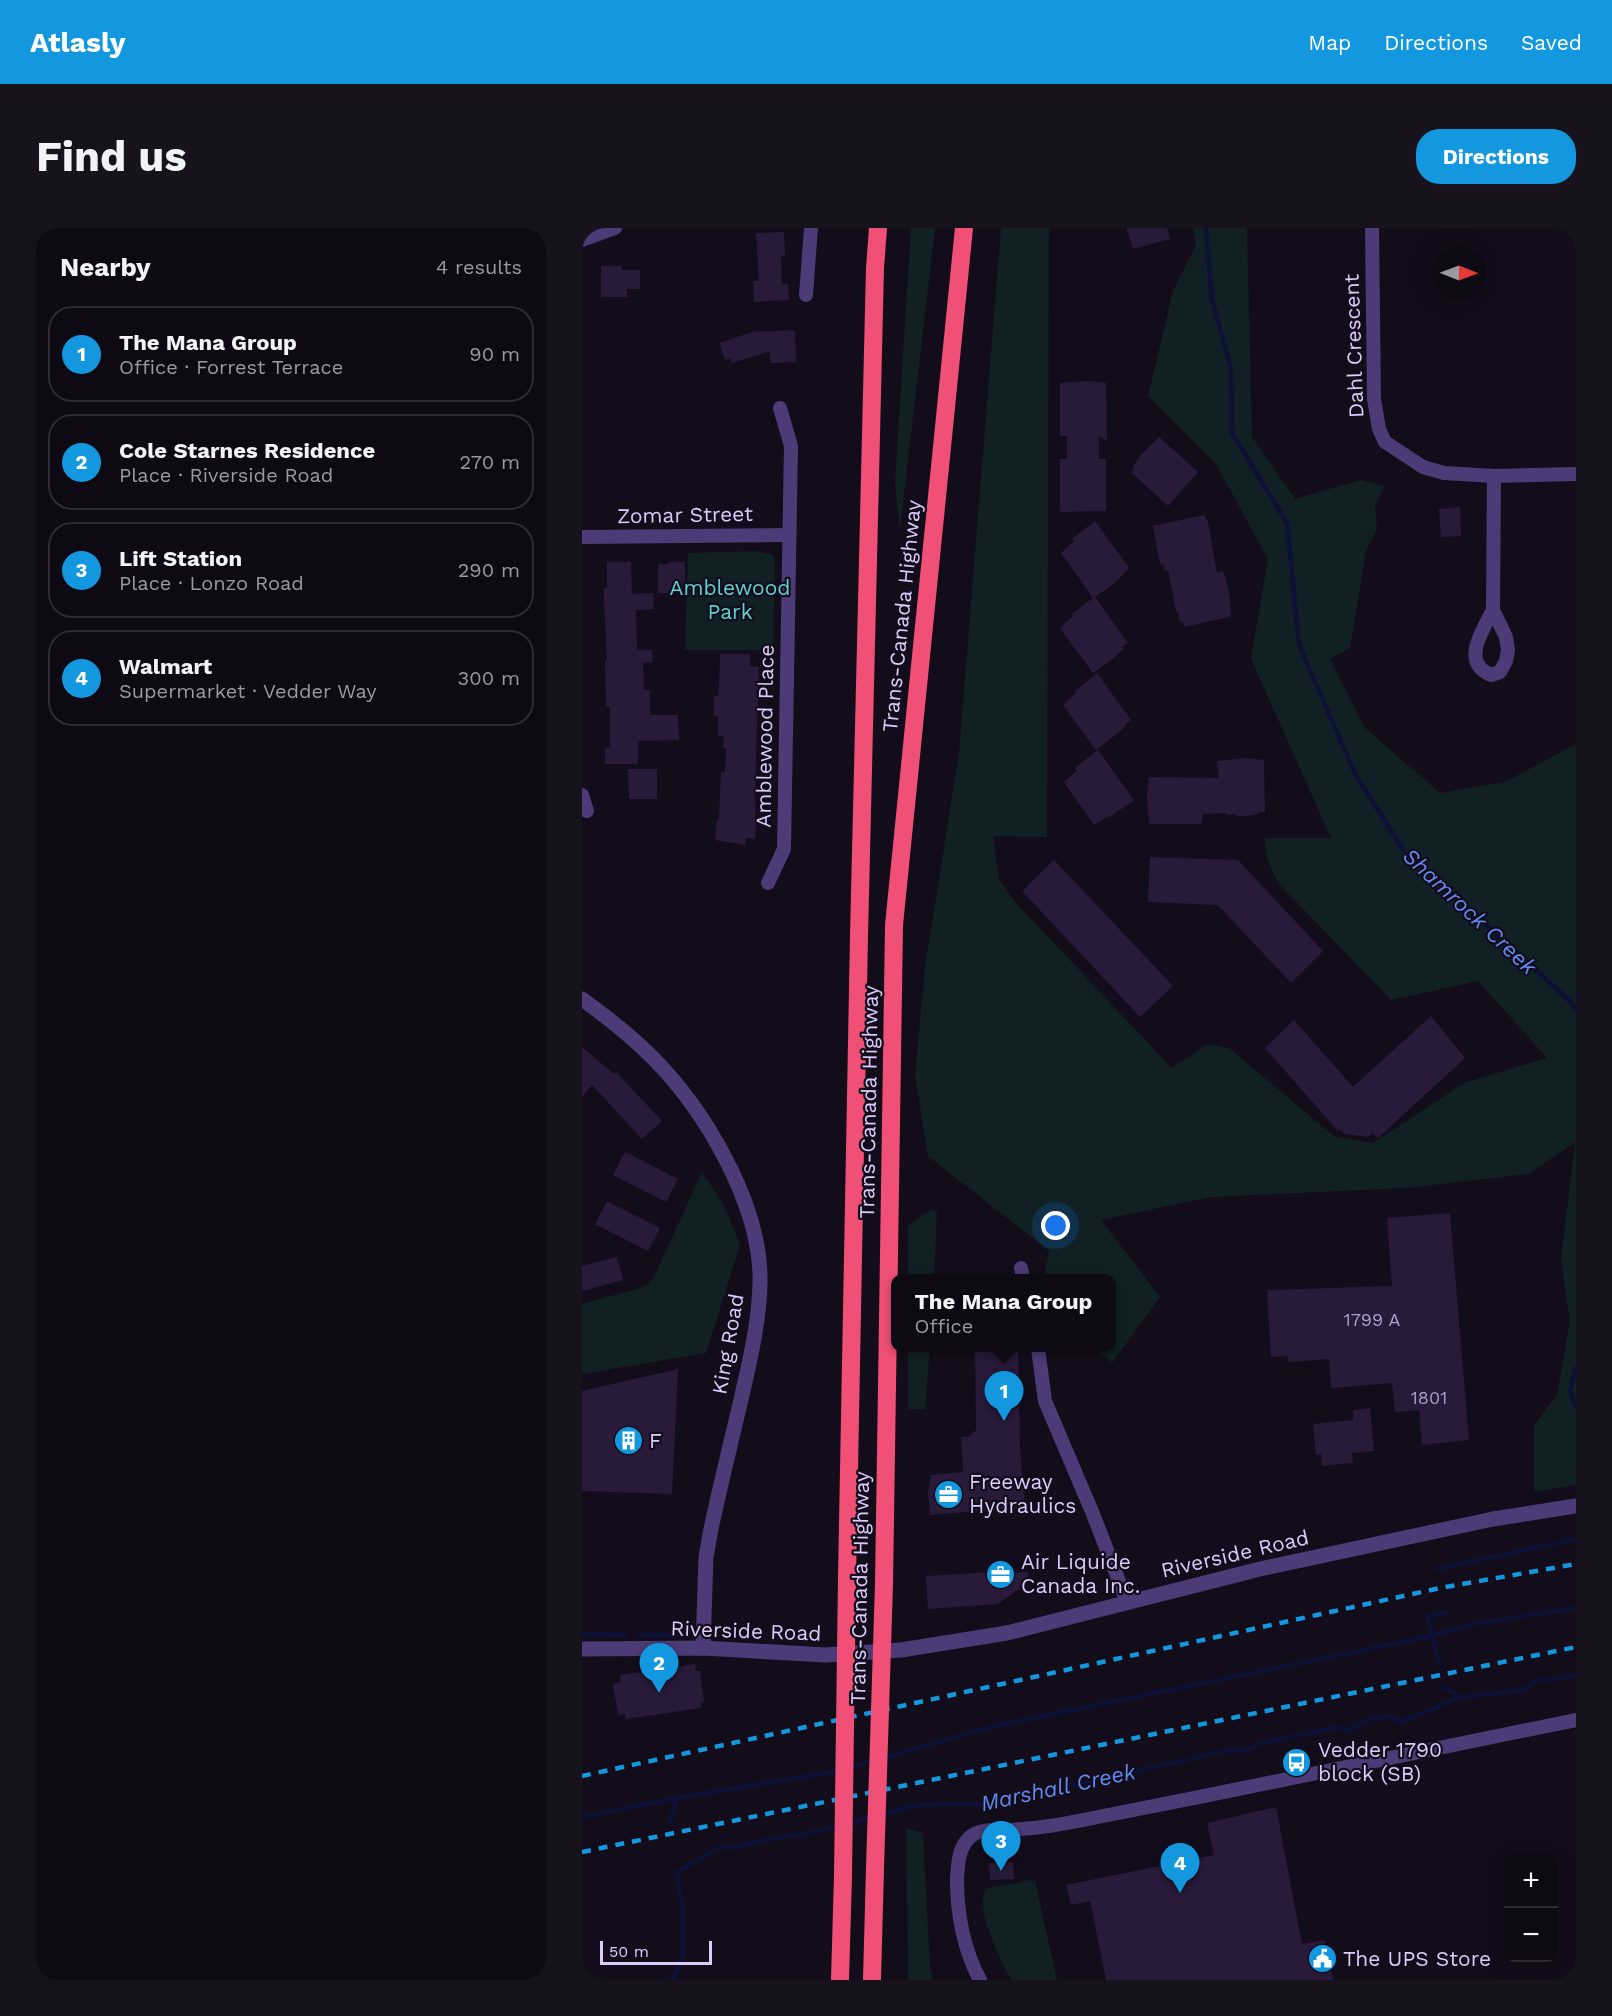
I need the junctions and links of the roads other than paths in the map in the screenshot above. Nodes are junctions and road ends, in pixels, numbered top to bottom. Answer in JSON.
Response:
{"nodes":[{"id":1,"x":615,"y":228,"type":"edge"},
{"id":2,"x":811,"y":228,"type":"edge"},
{"id":3,"x":878,"y":228,"type":"edge"},
{"id":4,"x":964,"y":228,"type":"edge"},
{"id":5,"x":1372,"y":228,"type":"edge"},
{"id":6,"x":582,"y":240,"type":"edge"},
{"id":7,"x":806,"y":295,"type":"dead end"},
{"id":8,"x":780,"y":408,"type":"dead end"},
{"id":9,"x":1576,"y":474,"type":"edge"},
{"id":10,"x":1494,"y":476,"type":"junction"},
{"id":11,"x":789,"y":535,"type":"junction"},
{"id":12,"x":582,"y":537,"type":"edge"},
{"id":13,"x":1493,"y":610,"type":"dead end"},
{"id":14,"x":582,"y":795,"type":"edge"},
{"id":15,"x":587,"y":811,"type":"dead end"},
{"id":16,"x":768,"y":883,"type":"dead end"},
{"id":17,"x":582,"y":999,"type":"edge"},
{"id":18,"x":1039,"y":1352,"type":"edge"},
{"id":19,"x":1576,"y":1506,"type":"edge"},
{"id":20,"x":1127,"y":1602,"type":"junction"},
{"id":21,"x":703,"y":1648,"type":"junction"},
{"id":22,"x":582,"y":1649,"type":"edge"},
{"id":23,"x":1576,"y":1720,"type":"edge"},
{"id":24,"x":840,"y":1980,"type":"edge"},
{"id":25,"x":874,"y":1980,"type":"edge"},
{"id":26,"x":980,"y":1980,"type":"edge"}],
"edges":[{"from":1,"to":6,"type":"street"},
{"from":2,"to":7,"type":"street"},
{"from":3,"to":24,"type":"highway","name":"Trans-Canada Highway","bridge":true},
{"from":4,"to":25,"type":"highway","name":"Trans-Canada Highway","bridge":true},
{"from":5,"to":10,"type":"street","name":"Dahl Crescent"},
{"from":8,"to":11,"type":"street","name":"Amblewood Place"},
{"from":9,"to":10,"type":"street","name":"Dahl Crescent"},
{"from":10,"to":13,"type":"street"},
{"from":11,"to":12,"type":"street","name":"Zomar Street"},
{"from":11,"to":16,"type":"street","name":"Amblewood Place"},
{"from":14,"to":15,"type":"street"},
{"from":17,"to":21,"type":"street","name":"King Road"},
{"from":18,"to":20,"type":"street"},
{"from":19,"to":20,"type":"street","name":"Riverside Road"},
{"from":20,"to":21,"type":"street","name":"Riverside Road"},
{"from":21,"to":22,"type":"street","name":"Riverside Road"},
{"from":23,"to":26,"type":"street"}]}
